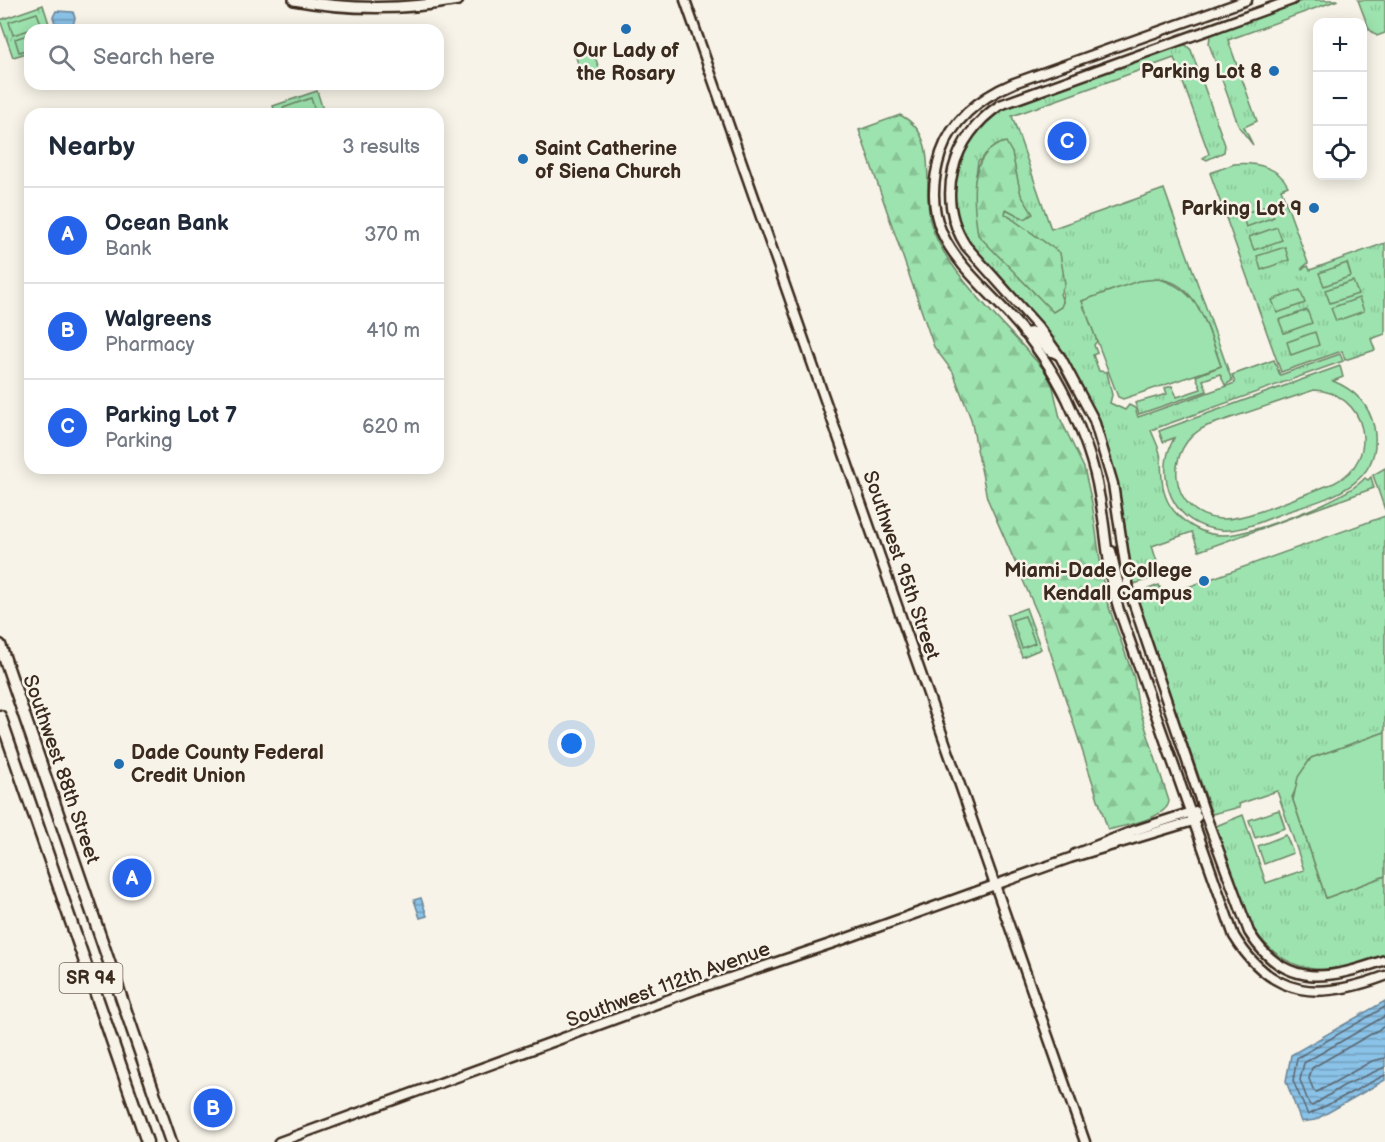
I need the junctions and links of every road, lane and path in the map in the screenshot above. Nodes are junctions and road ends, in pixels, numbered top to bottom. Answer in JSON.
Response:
{"nodes":[{"id":1,"x":294,"y":0,"type":"edge"},
{"id":2,"x":458,"y":0,"type":"edge"},
{"id":3,"x":685,"y":0,"type":"edge"},
{"id":4,"x":1247,"y":0,"type":"edge"},
{"id":5,"x":1292,"y":0,"type":"edge"},
{"id":6,"x":1024,"y":333,"type":"junction"},
{"id":7,"x":1058,"y":354,"type":"junction"},
{"id":8,"x":1107,"y":542,"type":"junction"},
{"id":9,"x":1129,"y":590,"type":"junction"},
{"id":10,"x":0,"y":645,"type":"edge"},
{"id":11,"x":0,"y":716,"type":"edge"},
{"id":12,"x":1189,"y":810,"type":"junction"},
{"id":13,"x":1204,"y":811,"type":"junction"},
{"id":14,"x":1193,"y":821,"type":"junction"},
{"id":15,"x":1070,"y":858,"type":"junction"},
{"id":16,"x":995,"y":885,"type":"junction"},
{"id":17,"x":1385,"y":960,"type":"edge"},
{"id":18,"x":1385,"y":976,"type":"edge"},
{"id":19,"x":147,"y":1142,"type":"edge"},
{"id":20,"x":171,"y":1142,"type":"edge"},
{"id":21,"x":279,"y":1142,"type":"edge"},
{"id":22,"x":1085,"y":1142,"type":"edge"}],
"edges":[{"from":1,"to":2,"type":"main road"},
{"from":3,"to":16,"type":"street","name":"Southwest 95th Street"},
{"from":4,"to":6,"type":"street"},
{"from":5,"to":7,"type":"street"},
{"from":6,"to":7,"type":"street"},
{"from":6,"to":8,"type":"street"},
{"from":7,"to":9,"type":"street"},
{"from":8,"to":9,"type":"street"},
{"from":8,"to":12,"type":"street"},
{"from":9,"to":13,"type":"street"},
{"from":10,"to":20,"type":"main road","name":"Southwest 88th Street","number":"SR 94"},
{"from":11,"to":19,"type":"main road","name":"Southwest 88th Street","number":"SR 94"},
{"from":12,"to":13,"type":"street","name":"Southwest 112th Avenue"},
{"from":12,"to":14,"type":"street"},
{"from":12,"to":15,"type":"street","name":"Southwest 112th Avenue"},
{"from":13,"to":14,"type":"street","name":"Southwest 112th Avenue"},
{"from":13,"to":17,"type":"street"},
{"from":14,"to":15,"type":"street","name":"Southwest 112th Avenue"},
{"from":14,"to":18,"type":"street"},
{"from":15,"to":16,"type":"street","name":"Southwest 112th Avenue"},
{"from":16,"to":21,"type":"street","name":"Southwest 112th Avenue"},
{"from":16,"to":22,"type":"street","name":"Southwest 95th Street"}]}
